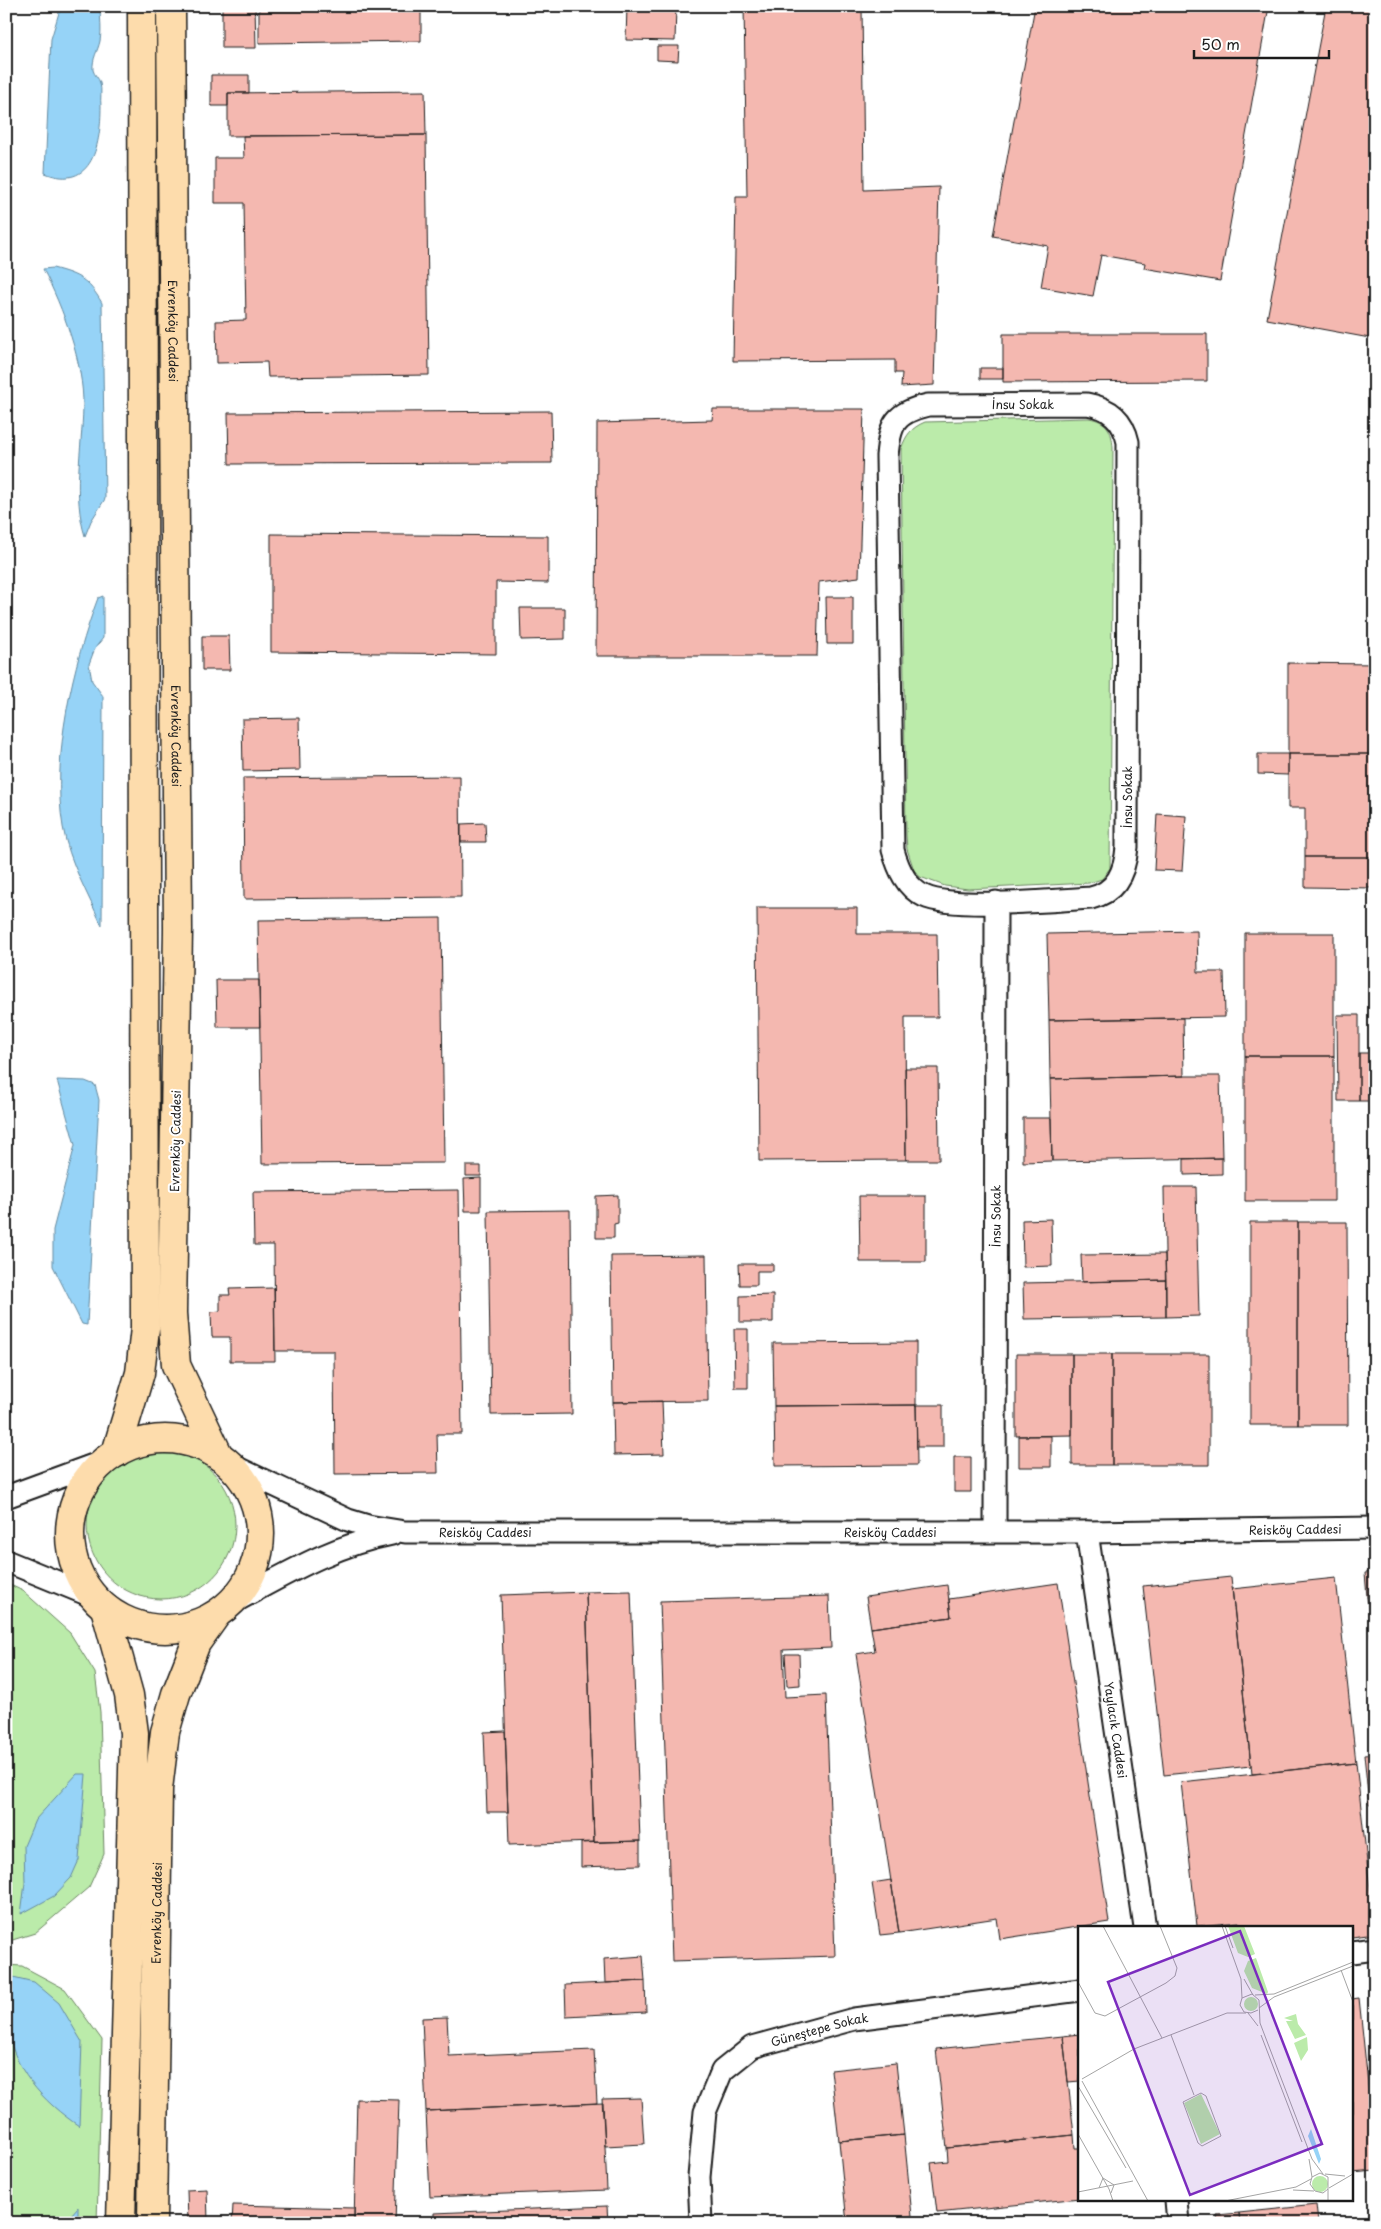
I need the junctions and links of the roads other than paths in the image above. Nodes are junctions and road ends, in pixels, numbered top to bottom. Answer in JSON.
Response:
{"nodes":[{"id":1,"x":142,"y":6,"type":"edge"},
{"id":2,"x":172,"y":6,"type":"edge"},
{"id":3,"x":996,"y":902,"type":"junction"},
{"id":4,"x":110,"y":1457,"type":"junction"},
{"id":5,"x":224,"y":1460,"type":"junction"},
{"id":6,"x":6,"y":1498,"type":"edge"},
{"id":7,"x":1375,"y":1528,"type":"edge"},
{"id":8,"x":995,"y":1530,"type":"junction"},
{"id":9,"x":405,"y":1532,"type":"junction"},
{"id":10,"x":1086,"y":1532,"type":"junction"},
{"id":11,"x":6,"y":1561,"type":"edge"},
{"id":12,"x":99,"y":1603,"type":"junction"},
{"id":13,"x":222,"y":1610,"type":"junction"},
{"id":14,"x":1145,"y":1926,"type":"edge"},
{"id":15,"x":1375,"y":1949,"type":"edge"},
{"id":16,"x":1354,"y":1952,"type":"edge"},
{"id":17,"x":1078,"y":1990,"type":"edge"},
{"id":18,"x":1176,"y":2202,"type":"edge"},
{"id":19,"x":121,"y":2223,"type":"edge"},
{"id":20,"x":152,"y":2223,"type":"edge"},
{"id":21,"x":701,"y":2223,"type":"edge"},
{"id":22,"x":1178,"y":2223,"type":"edge"}],
"edges":[{"from":1,"to":4,"type":"main road"},
{"from":2,"to":5,"type":"main road","name":"Evrenköy Caddesi"},
{"from":3,"to":3,"type":"street","name":"İnsu Sokak"},
{"from":3,"to":8,"type":"street","name":"İnsu Sokak"},
{"from":4,"to":5,"type":"main road"},
{"from":4,"to":6,"type":"street"},
{"from":4,"to":12,"type":"main road"},
{"from":5,"to":9,"type":"street","name":"Reisköy Caddesi"},
{"from":5,"to":13,"type":"main road","name":"Evrenköy Caddesi"},
{"from":7,"to":10,"type":"street","name":"Reisköy Caddesi"},
{"from":8,"to":9,"type":"street","name":"Reisköy Caddesi"},
{"from":8,"to":10,"type":"street","name":"Reisköy Caddesi"},
{"from":9,"to":13,"type":"street","name":"Reisköy Caddesi"},
{"from":10,"to":14,"type":"street","name":"Yaylacık Caddesi"},
{"from":11,"to":12,"type":"street"},
{"from":12,"to":13,"type":"main road"},
{"from":12,"to":19,"type":"main road"},
{"from":13,"to":20,"type":"main road","name":"Evrenköy Caddesi"},
{"from":15,"to":16,"type":"street"},
{"from":17,"to":21,"type":"street","name":"Güneştepe Sokak"},
{"from":18,"to":22,"type":"street"}]}
